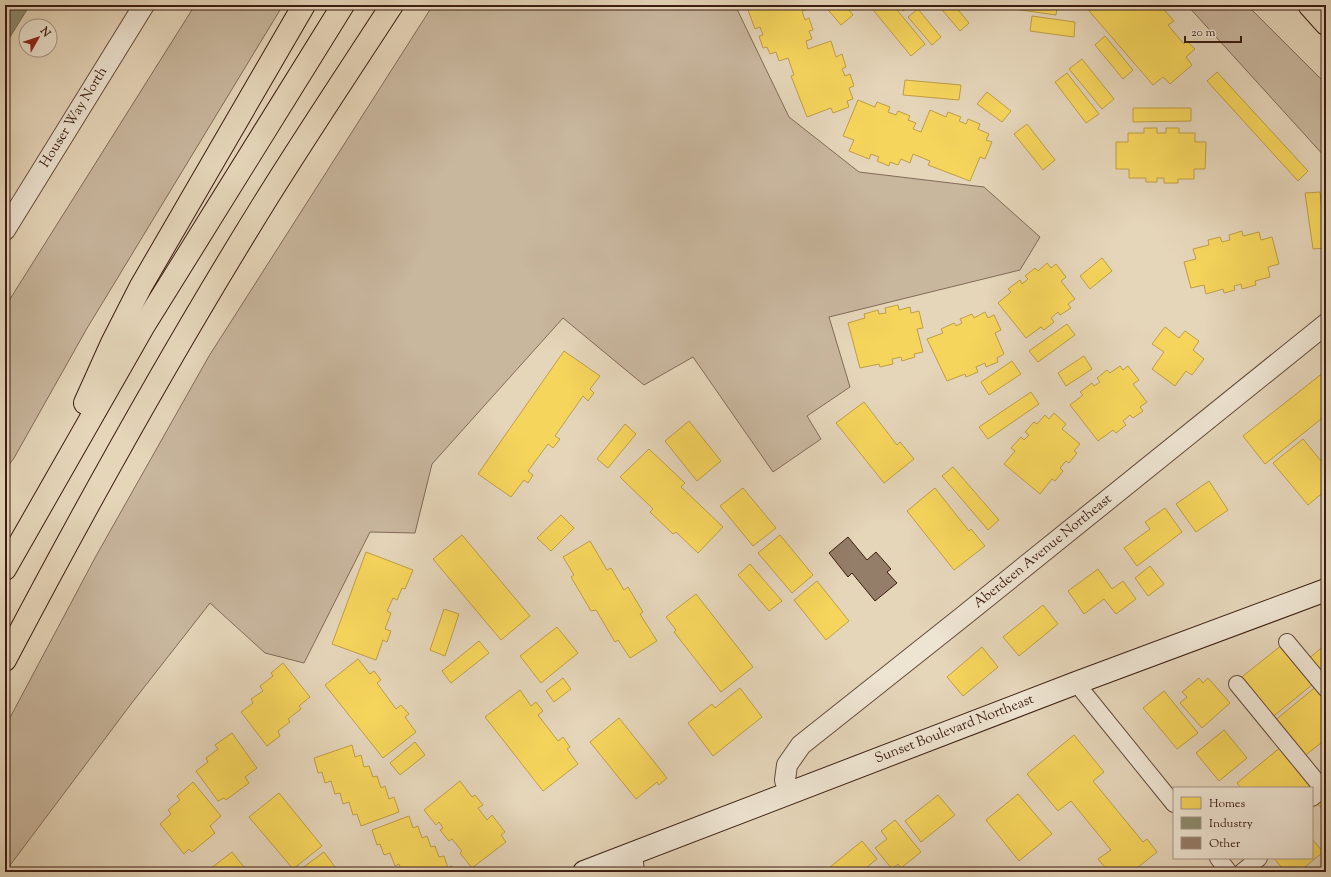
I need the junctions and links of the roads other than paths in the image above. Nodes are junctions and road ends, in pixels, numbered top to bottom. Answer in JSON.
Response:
{"nodes":[{"id":1,"x":144,"y":5,"type":"edge"},
{"id":2,"x":304,"y":5,"type":"edge"},
{"id":3,"x":343,"y":5,"type":"edge"},
{"id":4,"x":392,"y":5,"type":"edge"},
{"id":5,"x":1309,"y":5,"type":"edge"},
{"id":6,"x":1326,"y":24,"type":"edge"},
{"id":7,"x":5,"y":230,"type":"edge"},
{"id":8,"x":1326,"y":324,"type":"edge"},
{"id":9,"x":33,"y":518,"type":"junction"},
{"id":10,"x":5,"y":569,"type":"edge"},
{"id":11,"x":1326,"y":590,"type":"edge"},
{"id":12,"x":1287,"y":642,"type":"dead end"},
{"id":13,"x":5,"y":660,"type":"edge"},
{"id":14,"x":1076,"y":683,"type":"junction"},
{"id":15,"x":1237,"y":684,"type":"dead end"},
{"id":16,"x":1326,"y":689,"type":"edge"},
{"id":17,"x":1320,"y":791,"type":"edge"},
{"id":18,"x":789,"y":793,"type":"junction"},
{"id":19,"x":1173,"y":803,"type":"edge"},
{"id":20,"x":1219,"y":859,"type":"edge"},
{"id":21,"x":1258,"y":859,"type":"edge"},
{"id":22,"x":635,"y":862,"type":"edge"},
{"id":23,"x":584,"y":872,"type":"edge"},
{"id":24,"x":1229,"y":872,"type":"edge"},
{"id":25,"x":1242,"y":872,"type":"edge"}],
"edges":[{"from":1,"to":7,"type":"street","name":"Houser Way North"},
{"from":2,"to":9,"type":"main road"},
{"from":3,"to":9,"type":"main road"},
{"from":4,"to":13,"type":"main road"},
{"from":5,"to":6,"type":"main road"},
{"from":8,"to":18,"type":"street","name":"Aberdeen Avenue Northeast"},
{"from":9,"to":10,"type":"main road"},
{"from":11,"to":14,"type":"main road","name":"Sunset Boulevard Northeast"},
{"from":12,"to":16,"type":"street"},
{"from":14,"to":18,"type":"main road","name":"Sunset Boulevard Northeast"},
{"from":14,"to":19,"type":"street"},
{"from":15,"to":17,"type":"street"},
{"from":18,"to":22,"type":"main road","name":"Sunset Boulevard Northeast"},
{"from":20,"to":24,"type":"street"},
{"from":21,"to":25,"type":"street"},
{"from":22,"to":23,"type":"main road","name":"Sunset Boulevard Northeast"}]}
